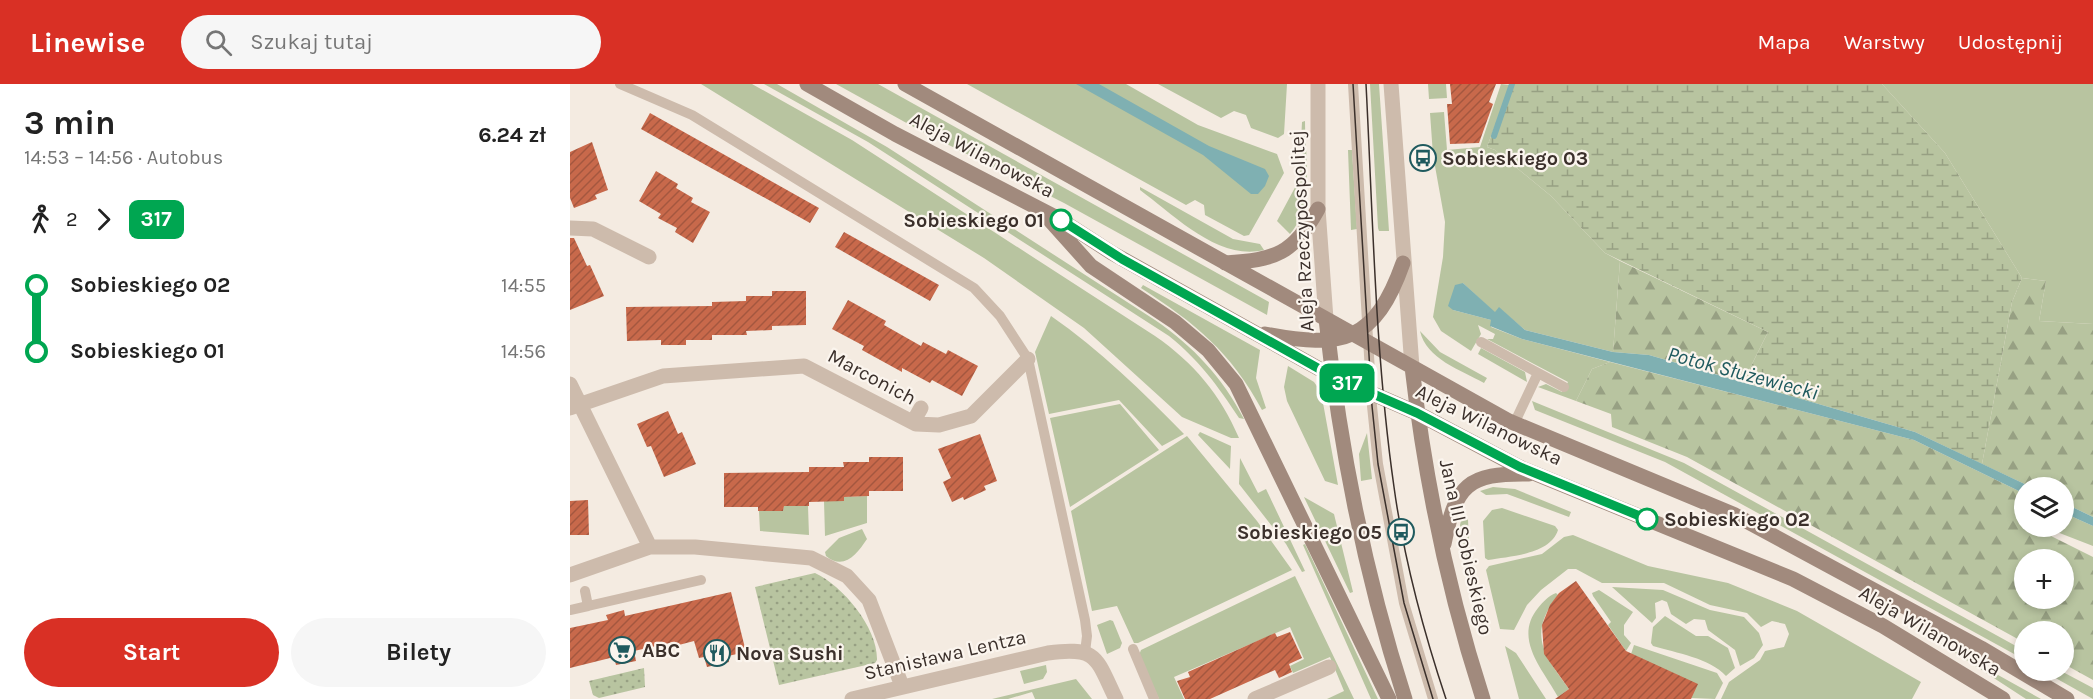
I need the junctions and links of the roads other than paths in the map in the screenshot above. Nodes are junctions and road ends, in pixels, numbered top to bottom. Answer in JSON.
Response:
{"nodes":[{"id":1,"x":620,"y":84,"type":"edge"},
{"id":2,"x":807,"y":84,"type":"edge"},
{"id":3,"x":906,"y":84,"type":"edge"},
{"id":4,"x":1318,"y":84,"type":"edge"},
{"id":5,"x":1353,"y":84,"type":"edge"},
{"id":6,"x":1391,"y":84,"type":"edge"},
{"id":7,"x":1318,"y":209,"type":"junction"},
{"id":8,"x":1041,"y":210,"type":"junction"},
{"id":9,"x":570,"y":228,"type":"edge"},
{"id":10,"x":649,"y":257,"type":"dead end"},
{"id":11,"x":1225,"y":263,"type":"junction"},
{"id":12,"x":1403,"y":263,"type":"junction"},
{"id":13,"x":1326,"y":319,"type":"junction"},
{"id":14,"x":1367,"y":325,"type":"junction"},
{"id":15,"x":1250,"y":331,"type":"junction"},
{"id":16,"x":1351,"y":334,"type":"junction"},
{"id":17,"x":1328,"y":340,"type":"junction"},
{"id":18,"x":1481,"y":342,"type":"dead end"},
{"id":19,"x":1368,"y":343,"type":"junction"},
{"id":20,"x":1028,"y":359,"type":"junction"},
{"id":21,"x":1412,"y":367,"type":"junction"},
{"id":22,"x":1538,"y":373,"type":"junction"},
{"id":23,"x":1332,"y":376,"type":"junction"},
{"id":24,"x":570,"y":384,"type":"edge"},
{"id":25,"x":1564,"y":387,"type":"dead end"},
{"id":26,"x":1371,"y":393,"type":"junction"},
{"id":27,"x":575,"y":406,"type":"edge"},
{"id":28,"x":921,"y":408,"type":"dead end"},
{"id":29,"x":1417,"y":413,"type":"junction"},
{"id":30,"x":913,"y":422,"type":"junction"},
{"id":31,"x":1514,"y":424,"type":"junction"},
{"id":32,"x":1538,"y":474,"type":"junction"},
{"id":33,"x":650,"y":547,"type":"junction"},
{"id":34,"x":1442,"y":550,"type":"junction"},
{"id":35,"x":570,"y":575,"type":"edge"},
{"id":36,"x":701,"y":580,"type":"dead end"},
{"id":37,"x":585,"y":591,"type":"dead end"},
{"id":38,"x":588,"y":606,"type":"junction"},
{"id":39,"x":570,"y":610,"type":"edge"},
{"id":40,"x":1133,"y":649,"type":"dead end"},
{"id":41,"x":1085,"y":652,"type":"junction"},
{"id":42,"x":1329,"y":667,"type":"dead end"},
{"id":43,"x":902,"y":686,"type":"junction"},
{"id":44,"x":852,"y":699,"type":"edge"},
{"id":45,"x":1116,"y":699,"type":"edge"},
{"id":46,"x":1154,"y":699,"type":"edge"},
{"id":47,"x":1255,"y":699,"type":"edge"},
{"id":48,"x":1389,"y":699,"type":"edge"},
{"id":49,"x":1405,"y":699,"type":"edge"},
{"id":50,"x":1433,"y":699,"type":"edge"},
{"id":51,"x":1483,"y":699,"type":"edge"},
{"id":52,"x":2003,"y":699,"type":"edge"},
{"id":53,"x":2067,"y":699,"type":"edge"}],
"edges":[{"from":1,"to":20,"type":"lane"},
{"from":2,"to":8,"type":"main road","name":"Aleja Wilanowska"},
{"from":3,"to":11,"type":"main road","name":"Aleja Wilanowska"},
{"from":4,"to":7,"type":"street","name":"Aleja Rzeczypospolitej"},
{"from":5,"to":14,"type":"lane"},
{"from":6,"to":12,"type":"street"},
{"from":7,"to":11,"type":"main road"},
{"from":7,"to":13,"type":"street","name":"Aleja Rzeczypospolitej"},
{"from":8,"to":15,"type":"main road","name":"Aleja Wilanowska"},
{"from":8,"to":48,"type":"main road"},
{"from":9,"to":10,"type":"street"},
{"from":11,"to":13,"type":"main road","name":"Aleja Wilanowska"},
{"from":12,"to":14,"type":"main road"},
{"from":12,"to":21,"type":"street"},
{"from":13,"to":16,"type":"main road","name":"Aleja Wilanowska"},
{"from":13,"to":17,"type":"main road","name":"Aleja Rzeczypospolitej"},
{"from":14,"to":16,"type":"main road"},
{"from":14,"to":19,"type":"lane"},
{"from":15,"to":17,"type":"main road"},
{"from":15,"to":23,"type":"main road","name":"Aleja Wilanowska"},
{"from":16,"to":17,"type":"main road"},
{"from":16,"to":19,"type":"main road","name":"Aleja Wilanowska"},
{"from":17,"to":23,"type":"main road","name":"Aleja Rzeczypospolitej"},
{"from":18,"to":22,"type":"lane"},
{"from":19,"to":21,"type":"main road","name":"Aleja Wilanowska"},
{"from":19,"to":26,"type":"lane"},
{"from":20,"to":30,"type":"street","name":"Marconich"},
{"from":20,"to":41,"type":"lane"},
{"from":21,"to":29,"type":"main road","name":"Jana III Sobieskiego"},
{"from":21,"to":31,"type":"main road","name":"Aleja Wilanowska"},
{"from":22,"to":25,"type":"lane"},
{"from":22,"to":31,"type":"lane"},
{"from":23,"to":26,"type":"main road","name":"Aleja Wilanowska"},
{"from":23,"to":49,"type":"main road"},
{"from":24,"to":27,"type":"street"},
{"from":26,"to":29,"type":"main road","name":"Aleja Wilanowska"},
{"from":26,"to":50,"type":"lane"},
{"from":27,"to":30,"type":"street","name":"Marconich"},
{"from":27,"to":33,"type":"street"},
{"from":28,"to":30,"type":"street"},
{"from":29,"to":32,"type":"main road","name":"Aleja Wilanowska"},
{"from":29,"to":34,"type":"main road","name":"Jana III Sobieskiego"},
{"from":31,"to":53,"type":"main road","name":"Aleja Wilanowska"},
{"from":32,"to":34,"type":"main road"},
{"from":32,"to":52,"type":"main road","name":"Aleja Wilanowska"},
{"from":33,"to":35,"type":"street"},
{"from":33,"to":43,"type":"street"},
{"from":34,"to":51,"type":"main road","name":"Jana III Sobieskiego"},
{"from":36,"to":38,"type":"lane"},
{"from":37,"to":38,"type":"lane"},
{"from":38,"to":39,"type":"lane"},
{"from":40,"to":46,"type":"lane"},
{"from":41,"to":43,"type":"street","name":"Stanisława Lentza"},
{"from":41,"to":45,"type":"street"},
{"from":42,"to":47,"type":"street"},
{"from":43,"to":44,"type":"street","name":"Stanisława Lentza"}]}
